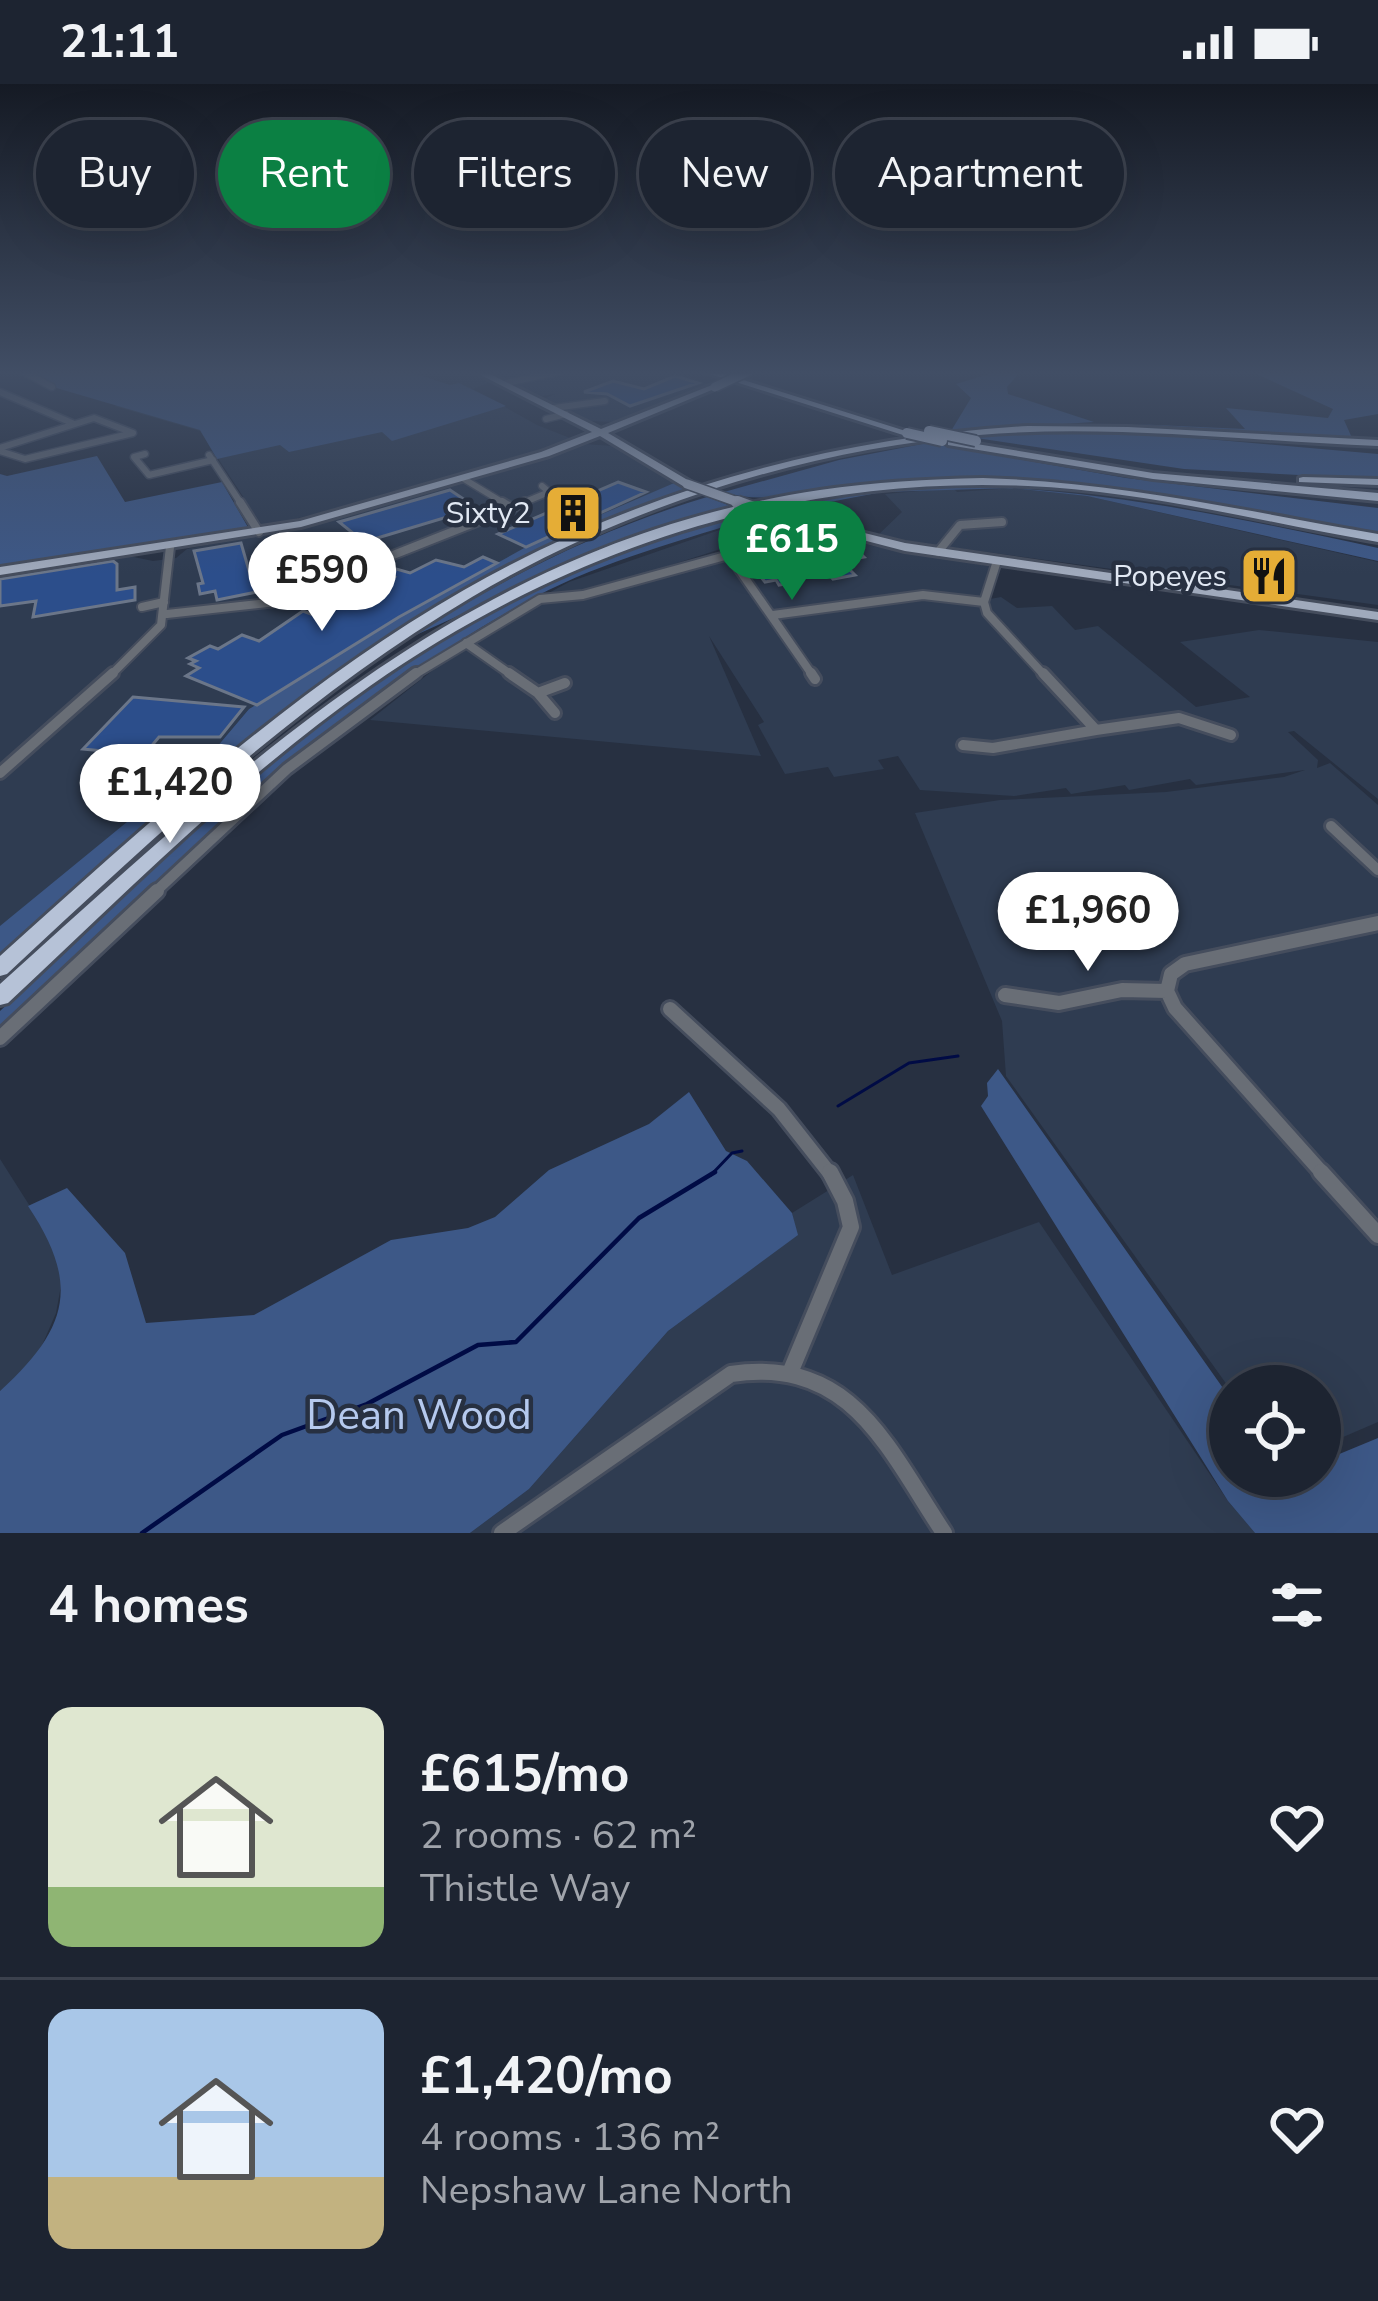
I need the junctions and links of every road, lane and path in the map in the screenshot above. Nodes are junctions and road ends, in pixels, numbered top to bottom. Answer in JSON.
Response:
{"nodes":[{"id":1,"x":29,"y":439,"type":"edge"},
{"id":2,"x":110,"y":439,"type":"edge"},
{"id":3,"x":586,"y":439,"type":"edge"},
{"id":4,"x":610,"y":439,"type":"edge"},
{"id":5,"x":933,"y":439,"type":"edge"},
{"id":6,"x":948,"y":439,"type":"edge"},
{"id":7,"x":962,"y":439,"type":"edge"},
{"id":8,"x":1259,"y":439,"type":"edge"},
{"id":9,"x":569,"y":445,"type":"junction"},
{"id":10,"x":621,"y":445,"type":"junction"},
{"id":11,"x":1378,"y":447,"type":"edge"},
{"id":12,"x":0,"y":449,"type":"edge"},
{"id":13,"x":145,"y":454,"type":"dead end"},
{"id":14,"x":464,"y":479,"type":"junction"},
{"id":15,"x":542,"y":486,"type":"dead end"},
{"id":16,"x":1378,"y":493,"type":"edge"},
{"id":17,"x":512,"y":508,"type":"junction"},
{"id":18,"x":817,"y":522,"type":"junction"},
{"id":19,"x":849,"y":524,"type":"dead end"},
{"id":20,"x":996,"y":524,"type":"dead end"},
{"id":21,"x":259,"y":532,"type":"junction"},
{"id":22,"x":1378,"y":542,"type":"edge"},
{"id":23,"x":170,"y":547,"type":"junction"},
{"id":24,"x":938,"y":552,"type":"junction"},
{"id":25,"x":729,"y":555,"type":"junction"},
{"id":26,"x":997,"y":561,"type":"junction"},
{"id":27,"x":0,"y":571,"type":"edge"},
{"id":28,"x":984,"y":602,"type":"junction"},
{"id":29,"x":142,"y":607,"type":"dead end"},
{"id":30,"x":166,"y":608,"type":"junction"},
{"id":31,"x":1378,"y":612,"type":"edge"},
{"id":32,"x":773,"y":615,"type":"junction"},
{"id":33,"x":466,"y":643,"type":"junction"},
{"id":34,"x":814,"y":679,"type":"dead end"},
{"id":35,"x":566,"y":683,"type":"dead end"},
{"id":36,"x":538,"y":693,"type":"junction"},
{"id":37,"x":554,"y":712,"type":"dead end"},
{"id":38,"x":1096,"y":730,"type":"junction"},
{"id":39,"x":1231,"y":735,"type":"dead end"},
{"id":40,"x":963,"y":745,"type":"dead end"},
{"id":41,"x":6,"y":762,"type":"edge"},
{"id":42,"x":0,"y":773,"type":"edge"},
{"id":43,"x":1331,"y":826,"type":"dead end"},
{"id":44,"x":1378,"y":871,"type":"edge"},
{"id":45,"x":1378,"y":923,"type":"edge"},
{"id":46,"x":0,"y":968,"type":"edge"},
{"id":47,"x":1166,"y":991,"type":"junction"},
{"id":48,"x":1005,"y":994,"type":"dead end"},
{"id":49,"x":0,"y":997,"type":"edge"},
{"id":50,"x":670,"y":1010,"type":"dead end"},
{"id":51,"x":0,"y":1038,"type":"edge"},
{"id":52,"x":1378,"y":1234,"type":"edge"},
{"id":53,"x":792,"y":1368,"type":"junction"},
{"id":54,"x":502,"y":1533,"type":"edge"},
{"id":55,"x":944,"y":1533,"type":"edge"}],
"edges":[{"from":1,"to":12,"type":"street"},
{"from":2,"to":12,"type":"street"},
{"from":3,"to":9,"type":"main road"},
{"from":4,"to":10,"type":"main road"},
{"from":5,"to":16,"type":"highway","bridge":true},
{"from":6,"to":46,"type":"highway"},
{"from":7,"to":16,"type":"highway","bridge":true},
{"from":8,"to":11,"type":"highway"},
{"from":9,"to":10,"type":"main road"},
{"from":9,"to":14,"type":"main road"},
{"from":10,"to":18,"type":"main road","bridge":true},
{"from":13,"to":21,"type":"street"},
{"from":14,"to":17,"type":"street"},
{"from":14,"to":21,"type":"main road"},
{"from":15,"to":17,"type":"street"},
{"from":17,"to":30,"type":"street"},
{"from":18,"to":19,"type":"street"},
{"from":18,"to":24,"type":"main road"},
{"from":18,"to":25,"type":"street"},
{"from":20,"to":24,"type":"street"},
{"from":21,"to":23,"type":"main road"},
{"from":22,"to":49,"type":"highway"},
{"from":23,"to":27,"type":"main road"},
{"from":23,"to":30,"type":"street"},
{"from":24,"to":26,"type":"main road"},
{"from":25,"to":32,"type":"street"},
{"from":25,"to":33,"type":"street"},
{"from":26,"to":28,"type":"street"},
{"from":26,"to":31,"type":"main road"},
{"from":28,"to":32,"type":"street"},
{"from":28,"to":38,"type":"street"},
{"from":29,"to":30,"type":"street"},
{"from":30,"to":41,"type":"street"},
{"from":32,"to":34,"type":"street"},
{"from":33,"to":36,"type":"street"},
{"from":33,"to":51,"type":"street"},
{"from":35,"to":36,"type":"street"},
{"from":36,"to":37,"type":"street"},
{"from":38,"to":39,"type":"street"},
{"from":38,"to":40,"type":"street"},
{"from":41,"to":42,"type":"street"},
{"from":43,"to":44,"type":"street"},
{"from":45,"to":47,"type":"street"},
{"from":47,"to":48,"type":"street"},
{"from":47,"to":52,"type":"street"},
{"from":50,"to":53,"type":"street"},
{"from":53,"to":54,"type":"street"},
{"from":53,"to":55,"type":"street"}]}
